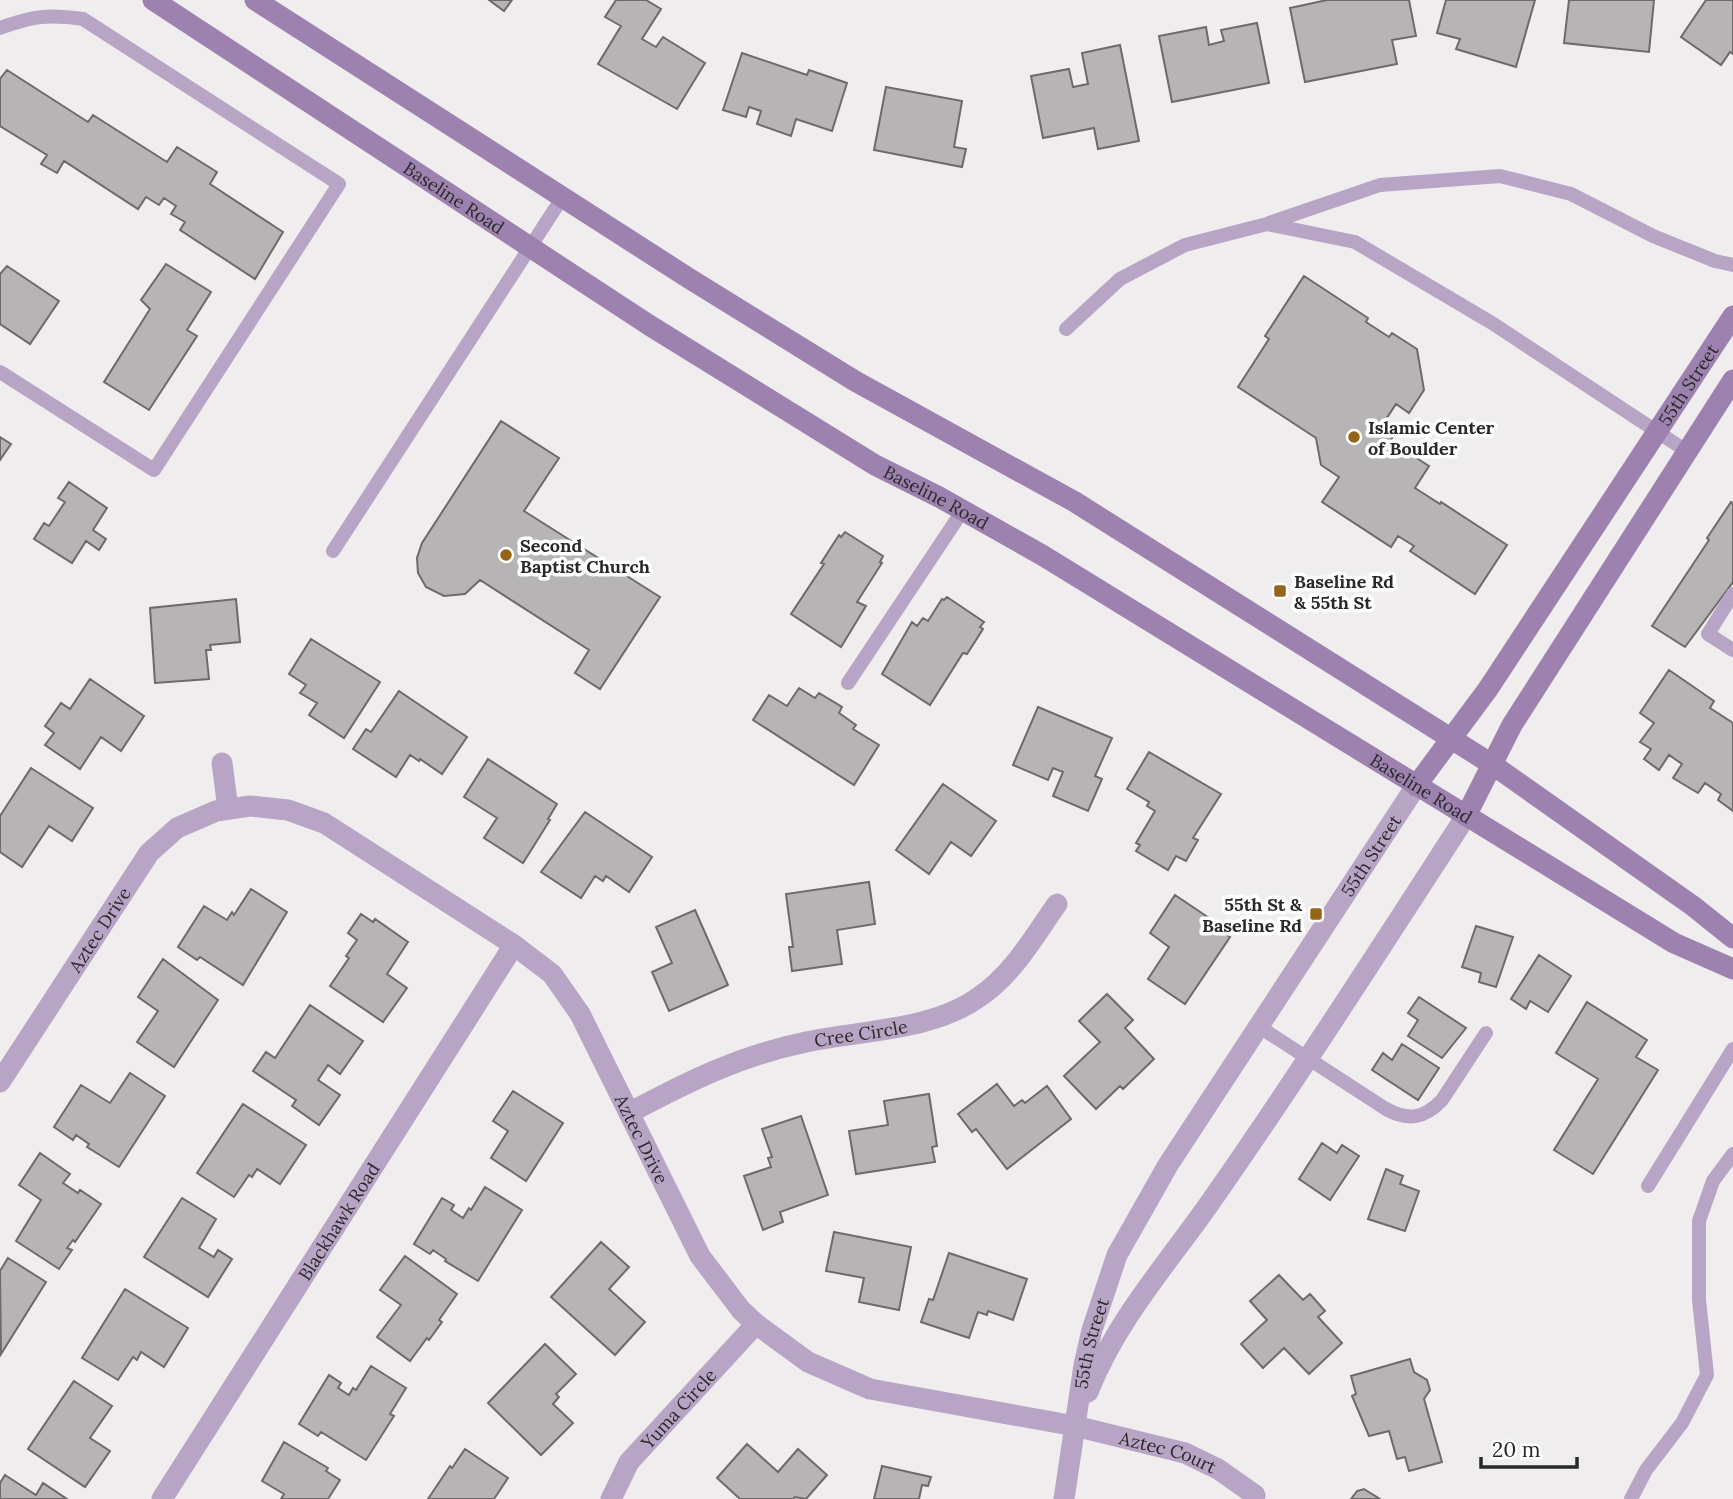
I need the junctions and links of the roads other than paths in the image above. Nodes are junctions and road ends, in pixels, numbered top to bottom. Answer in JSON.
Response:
{"nodes":[{"id":1,"x":153,"y":0,"type":"edge"},
{"id":2,"x":256,"y":0,"type":"edge"},
{"id":3,"x":0,"y":28,"type":"edge"},
{"id":4,"x":562,"y":198,"type":"junction"},
{"id":5,"x":1267,"y":224,"type":"junction"},
{"id":6,"x":529,"y":247,"type":"junction"},
{"id":7,"x":1733,"y":265,"type":"edge"},
{"id":8,"x":1733,"y":316,"type":"edge"},
{"id":9,"x":1066,"y":329,"type":"dead end"},
{"id":10,"x":0,"y":372,"type":"edge"},
{"id":11,"x":1733,"y":380,"type":"edge"},
{"id":12,"x":1658,"y":430,"type":"junction"},
{"id":13,"x":1688,"y":452,"type":"junction"},
{"id":14,"x":963,"y":510,"type":"junction"},
{"id":15,"x":334,"y":551,"type":"dead end"},
{"id":16,"x":1733,"y":594,"type":"edge"},
{"id":17,"x":1733,"y":650,"type":"edge"},
{"id":18,"x":848,"y":683,"type":"dead end"},
{"id":19,"x":1450,"y":740,"type":"junction"},
{"id":20,"x":222,"y":763,"type":"dead end"},
{"id":21,"x":1493,"y":765,"type":"junction"},
{"id":22,"x":1416,"y":786,"type":"junction"},
{"id":23,"x":228,"y":809,"type":"junction"},
{"id":24,"x":1466,"y":816,"type":"junction"},
{"id":25,"x":1057,"y":904,"type":"dead end"},
{"id":26,"x":1733,"y":938,"type":"edge"},
{"id":27,"x":514,"y":945,"type":"junction"},
{"id":28,"x":1733,"y":969,"type":"edge"},
{"id":29,"x":1258,"y":1026,"type":"junction"},
{"id":30,"x":1486,"y":1033,"type":"dead end"},
{"id":31,"x":1733,"y":1049,"type":"edge"},
{"id":32,"x":1306,"y":1059,"type":"junction"},
{"id":33,"x":0,"y":1082,"type":"edge"},
{"id":34,"x":629,"y":1113,"type":"junction"},
{"id":35,"x":1733,"y":1154,"type":"edge"},
{"id":36,"x":1648,"y":1186,"type":"dead end"},
{"id":37,"x":756,"y":1324,"type":"junction"},
{"id":38,"x":1075,"y":1426,"type":"junction"},
{"id":39,"x":1255,"y":1495,"type":"dead end"},
{"id":40,"x":162,"y":1499,"type":"edge"},
{"id":41,"x":611,"y":1499,"type":"edge"},
{"id":42,"x":1063,"y":1499,"type":"edge"},
{"id":43,"x":1631,"y":1499,"type":"edge"}],
"edges":[{"from":1,"to":6,"type":"main road","name":"Baseline Road"},
{"from":2,"to":4,"type":"main road"},
{"from":3,"to":10,"type":"lane"},
{"from":4,"to":6,"type":"lane"},
{"from":4,"to":19,"type":"main road"},
{"from":5,"to":7,"type":"lane"},
{"from":5,"to":9,"type":"lane"},
{"from":5,"to":12,"type":"lane"},
{"from":6,"to":14,"type":"main road","name":"Baseline Road"},
{"from":6,"to":15,"type":"lane"},
{"from":8,"to":12,"type":"main road","name":"55th Street"},
{"from":11,"to":13,"type":"main road","name":"55th Street"},
{"from":12,"to":13,"type":"lane"},
{"from":12,"to":19,"type":"main road","name":"55th Street"},
{"from":13,"to":21,"type":"main road","name":"55th Street"},
{"from":14,"to":18,"type":"lane"},
{"from":14,"to":22,"type":"main road","name":"Baseline Road"},
{"from":16,"to":17,"type":"lane"},
{"from":19,"to":21,"type":"main road"},
{"from":19,"to":22,"type":"main road","name":"55th Street"},
{"from":20,"to":23,"type":"street"},
{"from":21,"to":24,"type":"main road","name":"55th Street"},
{"from":21,"to":26,"type":"main road"},
{"from":22,"to":24,"type":"main road","name":"Baseline Road"},
{"from":22,"to":29,"type":"street","name":"55th Street"},
{"from":23,"to":27,"type":"street","name":"Aztec Drive"},
{"from":23,"to":33,"type":"street","name":"Aztec Drive"},
{"from":24,"to":28,"type":"main road","name":"Baseline Road"},
{"from":24,"to":32,"type":"street","name":"55th Street"},
{"from":25,"to":34,"type":"street","name":"Cree Circle"},
{"from":27,"to":34,"type":"street","name":"Aztec Drive"},
{"from":27,"to":40,"type":"street","name":"Blackhawk Road"},
{"from":29,"to":32,"type":"lane"},
{"from":29,"to":38,"type":"street","name":"55th Street"},
{"from":30,"to":32,"type":"lane"},
{"from":31,"to":36,"type":"lane"},
{"from":32,"to":38,"type":"street","name":"55th Street"},
{"from":34,"to":37,"type":"street","name":"Aztec Drive"},
{"from":35,"to":43,"type":"lane"},
{"from":37,"to":38,"type":"street","name":"Aztec Drive"},
{"from":37,"to":41,"type":"street","name":"Yuma Circle"},
{"from":38,"to":39,"type":"street","name":"Aztec Court"},
{"from":38,"to":42,"type":"street","name":"55th Street"}]}
